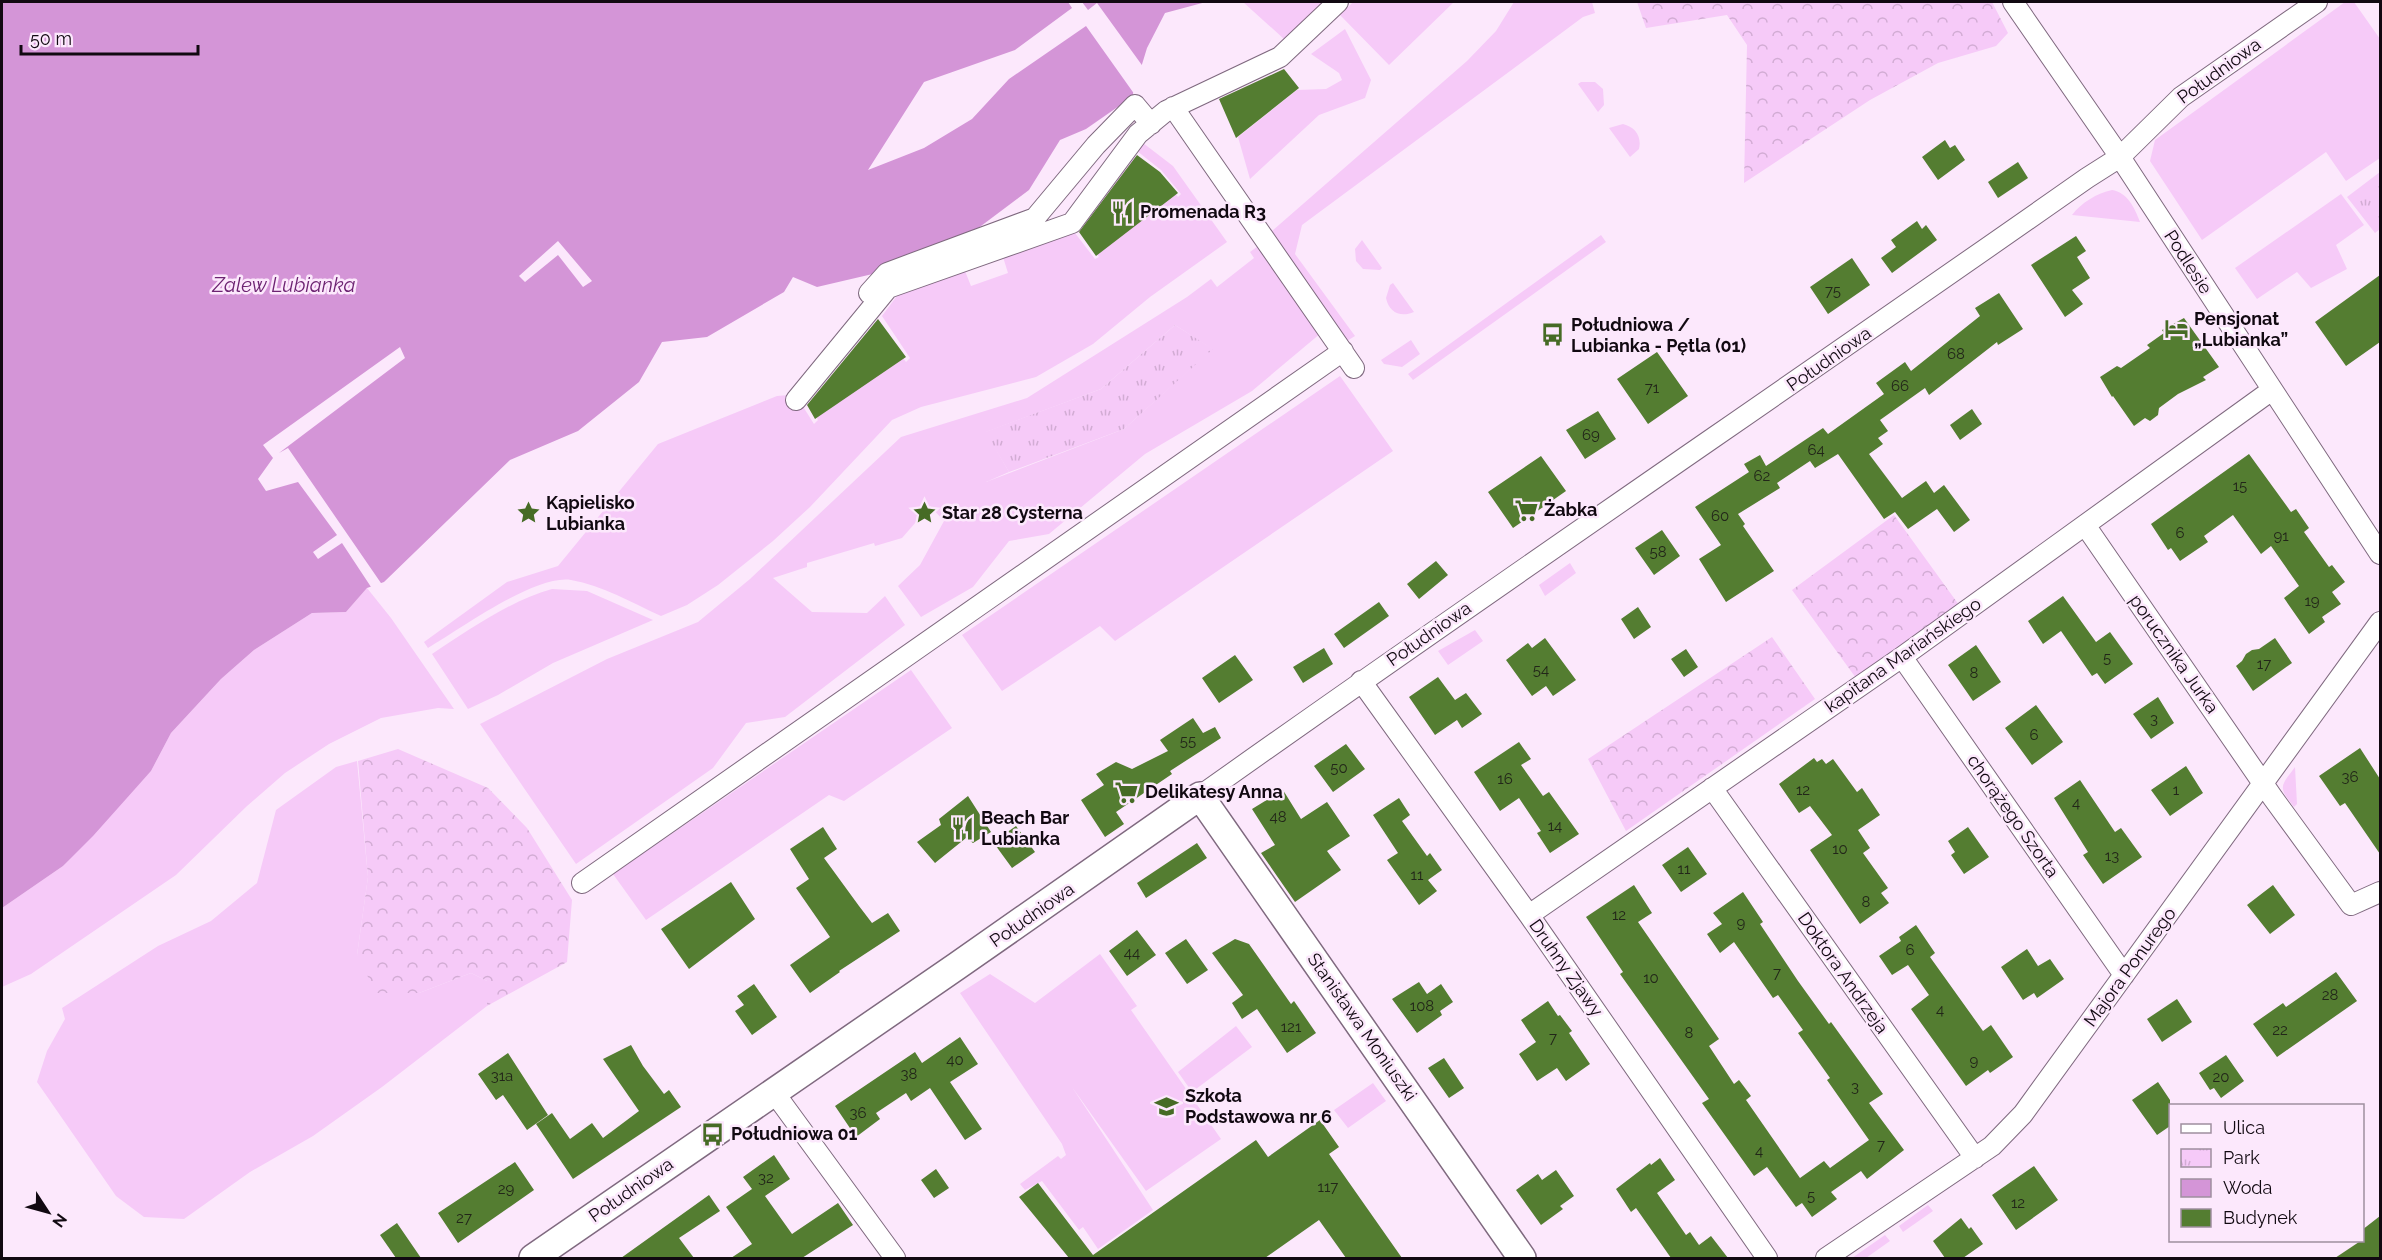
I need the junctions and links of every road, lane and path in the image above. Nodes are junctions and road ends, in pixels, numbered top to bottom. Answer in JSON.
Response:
{"nodes":[{"id":1,"x":1338,"y":2,"type":"edge"},
{"id":2,"x":2013,"y":2,"type":"edge"},
{"id":3,"x":2317,"y":2,"type":"edge"},
{"id":4,"x":1173,"y":107,"type":"junction"},
{"id":5,"x":1151,"y":124,"type":"junction"},
{"id":6,"x":2121,"y":158,"type":"junction"},
{"id":7,"x":1222,"y":201,"type":"dead end"},
{"id":8,"x":1258,"y":229,"type":"junction"},
{"id":9,"x":1343,"y":351,"type":"junction"},
{"id":10,"x":1354,"y":368,"type":"dead end"},
{"id":11,"x":2272,"y":390,"type":"junction"},
{"id":12,"x":2085,"y":525,"type":"junction"},
{"id":13,"x":2380,"y":554,"type":"edge"},
{"id":14,"x":2380,"y":622,"type":"edge"},
{"id":15,"x":1902,"y":657,"type":"junction"},
{"id":16,"x":1361,"y":681,"type":"junction"},
{"id":17,"x":2264,"y":784,"type":"junction"},
{"id":18,"x":1712,"y":788,"type":"junction"},
{"id":19,"x":1200,"y":796,"type":"junction"},
{"id":20,"x":582,"y":883,"type":"dead end"},
{"id":21,"x":2380,"y":892,"type":"edge"},
{"id":22,"x":1529,"y":915,"type":"junction"},
{"id":23,"x":2124,"y":975,"type":"junction"},
{"id":24,"x":773,"y":1091,"type":"junction"},
{"id":25,"x":1975,"y":1158,"type":"junction"},
{"id":26,"x":533,"y":1258,"type":"edge"},
{"id":27,"x":895,"y":1258,"type":"edge"},
{"id":28,"x":1522,"y":1258,"type":"edge"},
{"id":29,"x":1767,"y":1258,"type":"edge"},
{"id":30,"x":1826,"y":1258,"type":"edge"}],
"edges":[{"from":1,"to":4,"type":"street"},
{"from":2,"to":6,"type":"street","name":"Podlesie"},
{"from":3,"to":6,"type":"street","name":"Południowa"},
{"from":4,"to":5,"type":"street"},
{"from":4,"to":8,"type":"street"},
{"from":5,"to":5,"type":"street"},
{"from":6,"to":11,"type":"street","name":"Podlesie"},
{"from":6,"to":16,"type":"street","name":"Południowa"},
{"from":7,"to":8,"type":"street"},
{"from":8,"to":9,"type":"street"},
{"from":9,"to":10,"type":"street"},
{"from":9,"to":20,"type":"street"},
{"from":11,"to":12,"type":"street","name":"kapitana Mariańskiego"},
{"from":11,"to":13,"type":"street","name":"Podlesie"},
{"from":12,"to":15,"type":"street","name":"kapitana Mariańskiego"},
{"from":12,"to":17,"type":"street","name":"porucznika Jurka"},
{"from":14,"to":17,"type":"street","name":"Majora Ponurego"},
{"from":15,"to":18,"type":"street","name":"kapitana Mariańskiego"},
{"from":15,"to":23,"type":"street","name":"chorążego Szorta"},
{"from":16,"to":19,"type":"street","name":"Południowa"},
{"from":16,"to":22,"type":"street","name":"Druhny Zjawy"},
{"from":17,"to":21,"type":"street","name":"porucznika Jurka"},
{"from":17,"to":23,"type":"street","name":"Majora Ponurego"},
{"from":18,"to":22,"type":"street","name":"kapitana Mariańskiego"},
{"from":18,"to":25,"type":"street","name":"Doktora Andrzeja"},
{"from":19,"to":24,"type":"street","name":"Południowa"},
{"from":19,"to":28,"type":"street","name":"Stanisława Moniuszki"},
{"from":22,"to":29,"type":"street","name":"Druhny Zjawy"},
{"from":23,"to":25,"type":"street","name":"Majora Ponurego"},
{"from":24,"to":26,"type":"street","name":"Południowa"},
{"from":24,"to":27,"type":"street"},
{"from":25,"to":30,"type":"street","name":"Majora Ponurego"}]}
